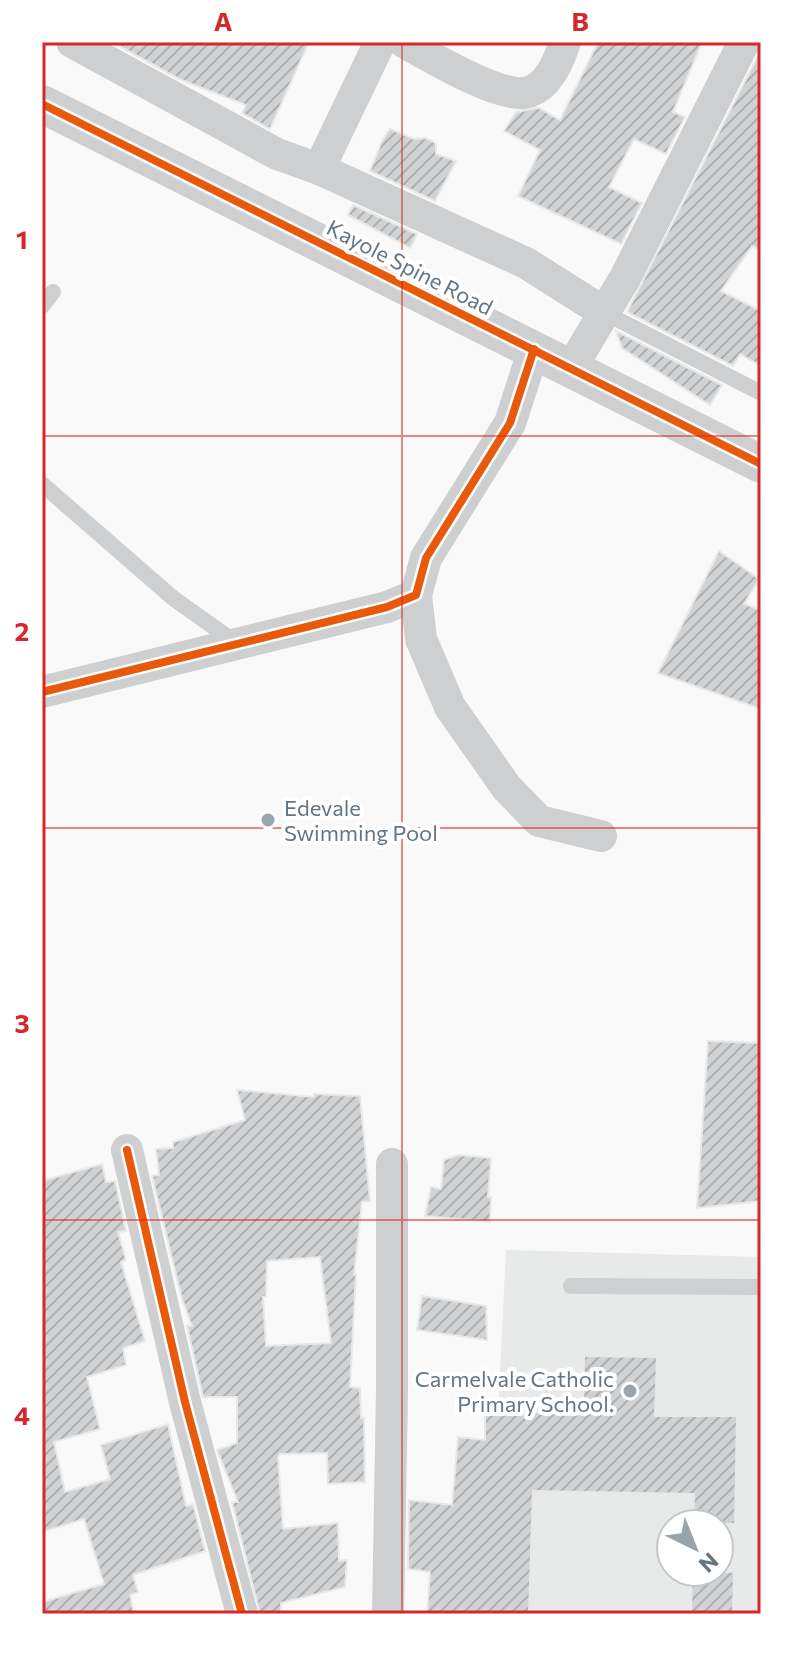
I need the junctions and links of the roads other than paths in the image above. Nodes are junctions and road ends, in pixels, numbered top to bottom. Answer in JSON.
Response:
{"nodes":[{"id":1,"x":72,"y":42,"type":"edge"},
{"id":2,"x":380,"y":42,"type":"edge"},
{"id":3,"x":404,"y":42,"type":"edge"},
{"id":4,"x":565,"y":42,"type":"edge"},
{"id":5,"x":744,"y":42,"type":"edge"},
{"id":6,"x":42,"y":104,"type":"edge"},
{"id":7,"x":319,"y":169,"type":"junction"},
{"id":8,"x":53,"y":292,"type":"dead end"},
{"id":9,"x":42,"y":306,"type":"edge"},
{"id":10,"x":605,"y":313,"type":"junction"},
{"id":11,"x":534,"y":349,"type":"junction"},
{"id":12,"x":571,"y":368,"type":"junction"},
{"id":13,"x":761,"y":393,"type":"edge"},
{"id":14,"x":761,"y":464,"type":"edge"},
{"id":15,"x":42,"y":484,"type":"edge"},
{"id":16,"x":416,"y":595,"type":"junction"},
{"id":17,"x":236,"y":643,"type":"junction"},
{"id":18,"x":42,"y":692,"type":"edge"},
{"id":19,"x":601,"y":836,"type":"dead end"},
{"id":20,"x":127,"y":1150,"type":"dead end"},
{"id":21,"x":392,"y":1164,"type":"dead end"},
{"id":22,"x":571,"y":1286,"type":"dead end"},
{"id":23,"x":761,"y":1287,"type":"edge"},
{"id":24,"x":242,"y":1614,"type":"edge"},
{"id":25,"x":388,"y":1614,"type":"edge"}],
"edges":[{"from":1,"to":7,"type":"street"},
{"from":2,"to":7,"type":"street"},
{"from":3,"to":4,"type":"street"},
{"from":5,"to":10,"type":"street"},
{"from":6,"to":11,"type":"street","name":"Kayole Spine Road"},
{"from":7,"to":10,"type":"street"},
{"from":8,"to":9,"type":"lane"},
{"from":10,"to":12,"type":"street"},
{"from":10,"to":13,"type":"lane"},
{"from":11,"to":12,"type":"street","name":"Kayole Spine Road"},
{"from":11,"to":16,"type":"street"},
{"from":12,"to":14,"type":"street","name":"Kayole Spine Road"},
{"from":15,"to":17,"type":"lane"},
{"from":16,"to":17,"type":"street"},
{"from":16,"to":19,"type":"street"},
{"from":17,"to":18,"type":"street"},
{"from":20,"to":24,"type":"street"},
{"from":21,"to":25,"type":"street"},
{"from":22,"to":23,"type":"lane"}]}
